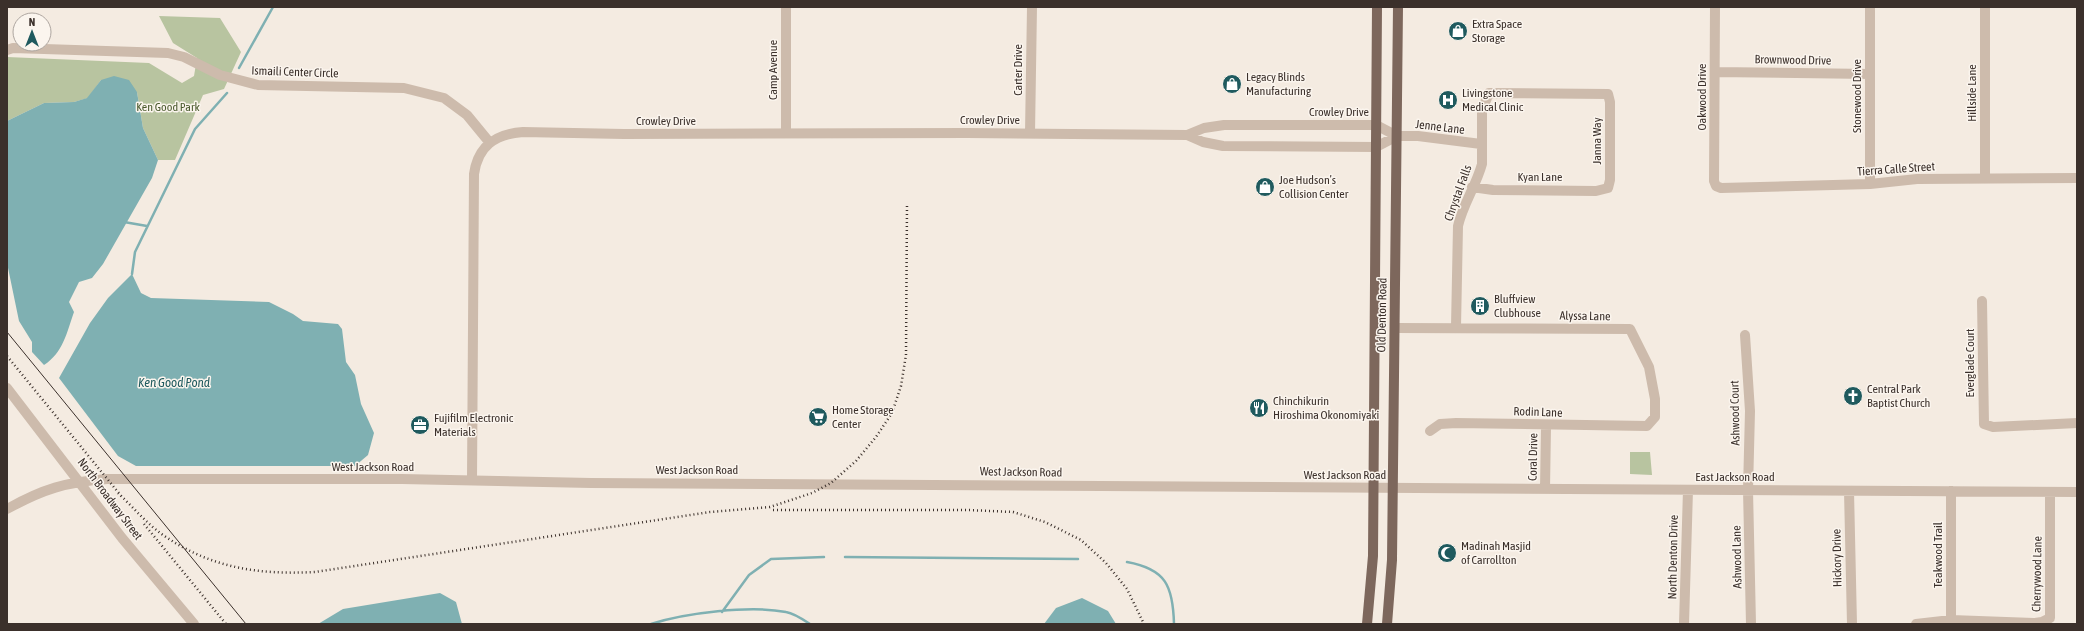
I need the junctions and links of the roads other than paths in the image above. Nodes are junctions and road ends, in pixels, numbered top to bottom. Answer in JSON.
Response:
{"nodes":[{"id":1,"x":786,"y":7,"type":"edge"},
{"id":2,"x":1032,"y":7,"type":"edge"},
{"id":3,"x":1377,"y":7,"type":"edge"},
{"id":4,"x":1398,"y":7,"type":"edge"},
{"id":5,"x":1715,"y":7,"type":"edge"},
{"id":6,"x":1870,"y":7,"type":"edge"},
{"id":7,"x":1986,"y":7,"type":"edge"},
{"id":8,"x":7,"y":50,"type":"edge"},
{"id":9,"x":1715,"y":72,"type":"junction"},
{"id":10,"x":1870,"y":74,"type":"junction"},
{"id":11,"x":1489,"y":93,"type":"joint"},
{"id":12,"x":1376,"y":126,"type":"junction"},
{"id":13,"x":786,"y":133,"type":"junction"},
{"id":14,"x":1030,"y":133,"type":"junction"},
{"id":15,"x":1187,"y":135,"type":"junction"},
{"id":16,"x":1397,"y":136,"type":"junction"},
{"id":17,"x":490,"y":143,"type":"junction"},
{"id":18,"x":1481,"y":144,"type":"junction"},
{"id":19,"x":1376,"y":147,"type":"junction"},
{"id":20,"x":1985,"y":178,"type":"junction"},
{"id":21,"x":2077,"y":178,"type":"edge"},
{"id":22,"x":1870,"y":184,"type":"junction"},
{"id":23,"x":1716,"y":186,"type":"joint"},
{"id":24,"x":1472,"y":187,"type":"junction"},
{"id":25,"x":1608,"y":188,"type":"joint"},
{"id":26,"x":1982,"y":301,"type":"dead end"},
{"id":27,"x":1456,"y":327,"type":"junction"},
{"id":28,"x":1395,"y":328,"type":"junction"},
{"id":29,"x":1745,"y":335,"type":"dead end"},
{"id":30,"x":7,"y":388,"type":"edge"},
{"id":31,"x":2077,"y":423,"type":"edge"},
{"id":32,"x":1546,"y":426,"type":"junction"},
{"id":33,"x":1647,"y":426,"type":"joint"},
{"id":34,"x":1430,"y":431,"type":"dead end"},
{"id":35,"x":472,"y":480,"type":"junction"},
{"id":36,"x":80,"y":481,"type":"junction"},
{"id":37,"x":1373,"y":488,"type":"junction"},
{"id":38,"x":1392,"y":488,"type":"junction"},
{"id":39,"x":1545,"y":489,"type":"junction"},
{"id":40,"x":1688,"y":490,"type":"junction"},
{"id":41,"x":1748,"y":490,"type":"junction"},
{"id":42,"x":1849,"y":491,"type":"junction"},
{"id":43,"x":1951,"y":491,"type":"junction"},
{"id":44,"x":2050,"y":492,"type":"junction"},
{"id":45,"x":2077,"y":492,"type":"edge"},
{"id":46,"x":7,"y":509,"type":"edge"},
{"id":47,"x":1951,"y":620,"type":"junction"},
{"id":48,"x":194,"y":624,"type":"edge"},
{"id":49,"x":1368,"y":624,"type":"edge"},
{"id":50,"x":1387,"y":624,"type":"edge"},
{"id":51,"x":1684,"y":624,"type":"edge"},
{"id":52,"x":1751,"y":624,"type":"edge"},
{"id":53,"x":1852,"y":624,"type":"edge"},
{"id":54,"x":1916,"y":624,"type":"edge"}],
"edges":[{"from":1,"to":13,"type":"street","name":"Camp Avenue"},
{"from":2,"to":14,"type":"street","name":"Carter Drive"},
{"from":3,"to":12,"type":"main road","name":"Old Denton Road"},
{"from":4,"to":16,"type":"main road","name":"Old Denton Road"},
{"from":5,"to":9,"type":"street","name":"Oakwood Drive"},
{"from":6,"to":10,"type":"street","name":"Stonewood Drive"},
{"from":7,"to":20,"type":"street","name":"Hillside Lane"},
{"from":8,"to":17,"type":"street","name":"Ismaili Center Circle"},
{"from":9,"to":10,"type":"street","name":"Brownwood Drive"},
{"from":9,"to":23,"type":"street","name":"Oakwood Drive"},
{"from":10,"to":22,"type":"street","name":"Stonewood Drive"},
{"from":11,"to":18,"type":"street","name":"Chrystal Falls"},
{"from":11,"to":25,"type":"street","name":"Janna Way"},
{"from":12,"to":15,"type":"street","name":"Crowley Drive"},
{"from":12,"to":16,"type":"street","name":"Crowley Drive"},
{"from":12,"to":19,"type":"main road","name":"Old Denton Road"},
{"from":13,"to":14,"type":"street","name":"Crowley Drive"},
{"from":13,"to":17,"type":"street","name":"Crowley Drive"},
{"from":14,"to":15,"type":"street","name":"Crowley Drive"},
{"from":15,"to":19,"type":"street","name":"Crowley Drive"},
{"from":16,"to":18,"type":"street","name":"Jenne Lane"},
{"from":16,"to":19,"type":"street","name":"Crowley Drive"},
{"from":16,"to":28,"type":"main road","name":"Old Denton Road"},
{"from":17,"to":35,"type":"street","name":"Crowley Drive"},
{"from":18,"to":24,"type":"street","name":"Chrystal Falls"},
{"from":19,"to":37,"type":"main road","name":"Old Denton Road"},
{"from":20,"to":21,"type":"street","name":"Tierra Calle Street"},
{"from":20,"to":22,"type":"street","name":"Tierra Calle Street"},
{"from":22,"to":23,"type":"street","name":"Tierra Calle Street"},
{"from":24,"to":25,"type":"street","name":"Kyan Lane"},
{"from":24,"to":27,"type":"street","name":"Chrystal Falls"},
{"from":26,"to":31,"type":"street","name":"Everglade Court"},
{"from":27,"to":28,"type":"street","name":"Alyssa Lane"},
{"from":27,"to":33,"type":"street","name":"Alyssa Lane"},
{"from":28,"to":38,"type":"main road","name":"Old Denton Road"},
{"from":29,"to":41,"type":"street","name":"Ashwood Court"},
{"from":30,"to":36,"type":"street","name":"North Broadway Street"},
{"from":32,"to":33,"type":"street","name":"Rodin Lane"},
{"from":32,"to":34,"type":"street","name":"Rodin Lane"},
{"from":32,"to":39,"type":"street","name":"Coral Drive"},
{"from":35,"to":36,"type":"street","name":"West Jackson Road"},
{"from":35,"to":37,"type":"street","name":"West Jackson Road"},
{"from":36,"to":46,"type":"street","name":"West Jackson Road"},
{"from":36,"to":48,"type":"street","name":"North Broadway Street"},
{"from":37,"to":38,"type":"street","name":"West Jackson Road"},
{"from":37,"to":49,"type":"main road","name":"Old Denton Road"},
{"from":38,"to":39,"type":"street","name":"East Jackson Road"},
{"from":38,"to":50,"type":"main road","name":"Old Denton Road"},
{"from":39,"to":40,"type":"street","name":"East Jackson Road"},
{"from":40,"to":41,"type":"street","name":"East Jackson Road"},
{"from":40,"to":51,"type":"street","name":"North Denton Drive"},
{"from":41,"to":42,"type":"street","name":"East Jackson Road"},
{"from":41,"to":52,"type":"street","name":"Ashwood Lane"},
{"from":42,"to":43,"type":"street","name":"East Jackson Road"},
{"from":42,"to":53,"type":"street","name":"Hickory Drive"},
{"from":43,"to":44,"type":"street","name":"East Jackson Road"},
{"from":43,"to":47,"type":"street","name":"Teakwood Trail"},
{"from":44,"to":45,"type":"street","name":"East Jackson Road"},
{"from":44,"to":47,"type":"street","name":"Cherrywood Lane"},
{"from":47,"to":54,"type":"street","name":"Cherrywood Lane"}]}
